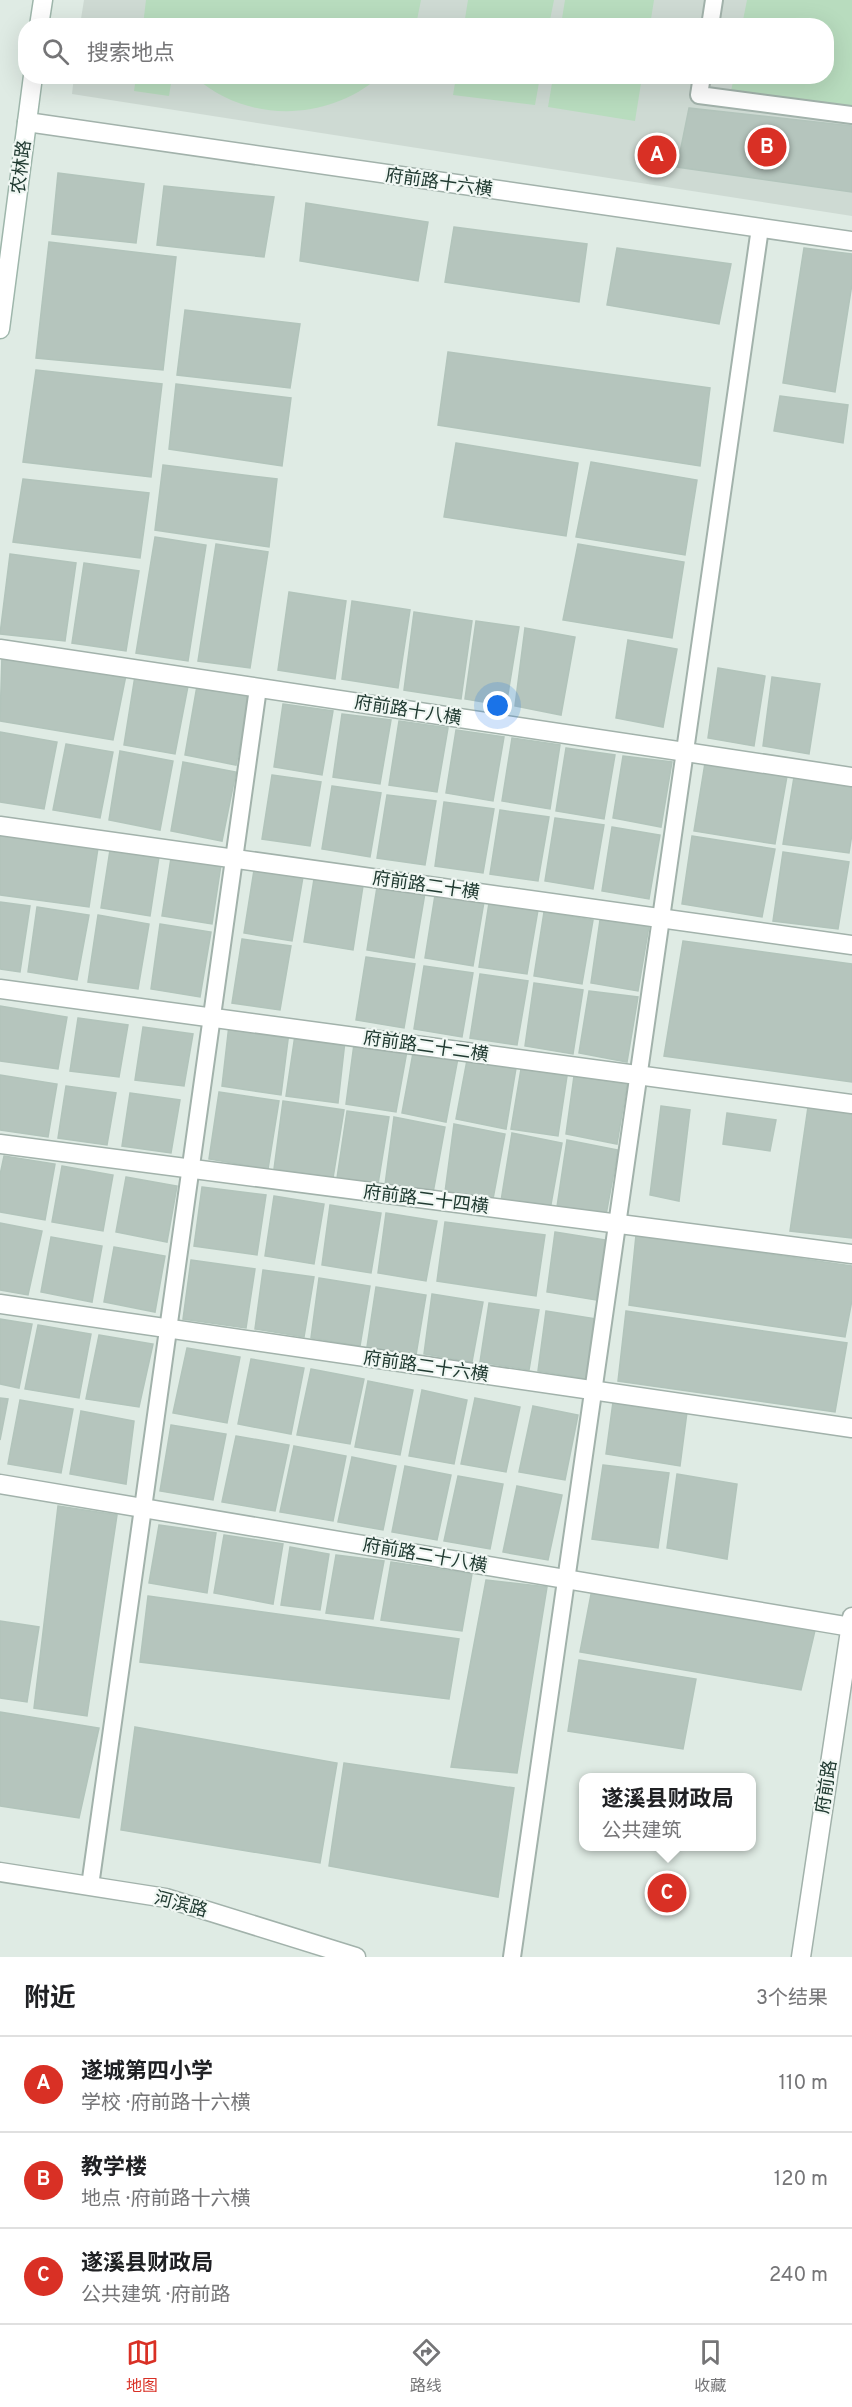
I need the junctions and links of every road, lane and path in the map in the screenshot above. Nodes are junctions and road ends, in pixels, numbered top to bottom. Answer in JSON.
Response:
{"nodes":[{"id":1,"x":43,"y":0,"type":"edge"},
{"id":2,"x":714,"y":0,"type":"edge"},
{"id":3,"x":40,"y":18,"type":"edge"},
{"id":4,"x":711,"y":18,"type":"edge"},
{"id":5,"x":32,"y":84,"type":"edge"},
{"id":6,"x":701,"y":84,"type":"edge"},
{"id":7,"x":852,"y":115,"type":"edge"},
{"id":8,"x":27,"y":122,"type":"junction"},
{"id":9,"x":760,"y":228,"type":"junction"},
{"id":10,"x":852,"y":241,"type":"edge"},
{"id":11,"x":0,"y":329,"type":"edge"},
{"id":12,"x":0,"y":649,"type":"edge"},
{"id":13,"x":258,"y":688,"type":"junction"},
{"id":14,"x":685,"y":752,"type":"junction"},
{"id":15,"x":852,"y":777,"type":"edge"},
{"id":16,"x":0,"y":826,"type":"edge"},
{"id":17,"x":234,"y":858,"type":"junction"},
{"id":18,"x":661,"y":918,"type":"junction"},
{"id":19,"x":852,"y":945,"type":"edge"},
{"id":20,"x":0,"y":989,"type":"edge"},
{"id":21,"x":212,"y":1018,"type":"junction"},
{"id":22,"x":639,"y":1075,"type":"junction"},
{"id":23,"x":852,"y":1104,"type":"edge"},
{"id":24,"x":0,"y":1144,"type":"edge"},
{"id":25,"x":190,"y":1169,"type":"junction"},
{"id":26,"x":617,"y":1224,"type":"junction"},
{"id":27,"x":852,"y":1254,"type":"edge"},
{"id":28,"x":0,"y":1304,"type":"edge"},
{"id":29,"x":168,"y":1328,"type":"junction"},
{"id":30,"x":593,"y":1390,"type":"junction"},
{"id":31,"x":852,"y":1428,"type":"edge"},
{"id":32,"x":0,"y":1484,"type":"edge"},
{"id":33,"x":143,"y":1508,"type":"junction"},
{"id":34,"x":566,"y":1579,"type":"junction"},
{"id":35,"x":851,"y":1622,"type":"edge"},
{"id":36,"x":0,"y":1872,"type":"edge"},
{"id":37,"x":90,"y":1886,"type":"junction"},
{"id":38,"x":356,"y":1957,"type":"edge"},
{"id":39,"x":512,"y":1957,"type":"edge"},
{"id":40,"x":801,"y":1957,"type":"edge"}],
"edges":[{"from":1,"to":3,"type":"street"},
{"from":2,"to":4,"type":"lane"},
{"from":5,"to":8,"type":"street","name":"农林路"},
{"from":6,"to":7,"type":"lane"},
{"from":8,"to":9,"type":"street","name":"府前路十六横"},
{"from":8,"to":11,"type":"street","name":"农林路"},
{"from":9,"to":10,"type":"street","name":"府前路十六横"},
{"from":9,"to":14,"type":"lane"},
{"from":12,"to":13,"type":"street","name":"府前路十八横"},
{"from":13,"to":14,"type":"street","name":"府前路十八横"},
{"from":13,"to":17,"type":"lane"},
{"from":14,"to":15,"type":"street","name":"府前路十八横"},
{"from":14,"to":18,"type":"lane"},
{"from":16,"to":17,"type":"street","name":"府前路二十横"},
{"from":17,"to":18,"type":"street","name":"府前路二十横"},
{"from":17,"to":21,"type":"lane"},
{"from":18,"to":19,"type":"street","name":"府前路二十横"},
{"from":18,"to":22,"type":"lane"},
{"from":20,"to":21,"type":"street","name":"府前路二十二横"},
{"from":21,"to":22,"type":"street","name":"府前路二十二横"},
{"from":21,"to":25,"type":"lane"},
{"from":22,"to":23,"type":"street","name":"府前路二十二横"},
{"from":22,"to":26,"type":"lane"},
{"from":24,"to":25,"type":"street","name":"府前路二十四横"},
{"from":25,"to":26,"type":"street","name":"府前路二十四横"},
{"from":25,"to":29,"type":"lane"},
{"from":26,"to":27,"type":"street","name":"府前路二十四横"},
{"from":26,"to":30,"type":"lane"},
{"from":28,"to":29,"type":"street","name":"府前路二十六横"},
{"from":29,"to":30,"type":"street","name":"府前路二十六横"},
{"from":29,"to":33,"type":"lane"},
{"from":30,"to":31,"type":"street","name":"府前路二十六横"},
{"from":30,"to":34,"type":"lane"},
{"from":32,"to":33,"type":"street","name":"府前路二十八横"},
{"from":33,"to":34,"type":"street","name":"府前路二十八横"},
{"from":33,"to":37,"type":"lane"},
{"from":34,"to":35,"type":"street","name":"府前路二十八横"},
{"from":34,"to":39,"type":"lane"},
{"from":35,"to":40,"type":"street","name":"府前路"},
{"from":36,"to":37,"type":"street","name":"河滨路"},
{"from":37,"to":38,"type":"street","name":"河滨路"}]}
